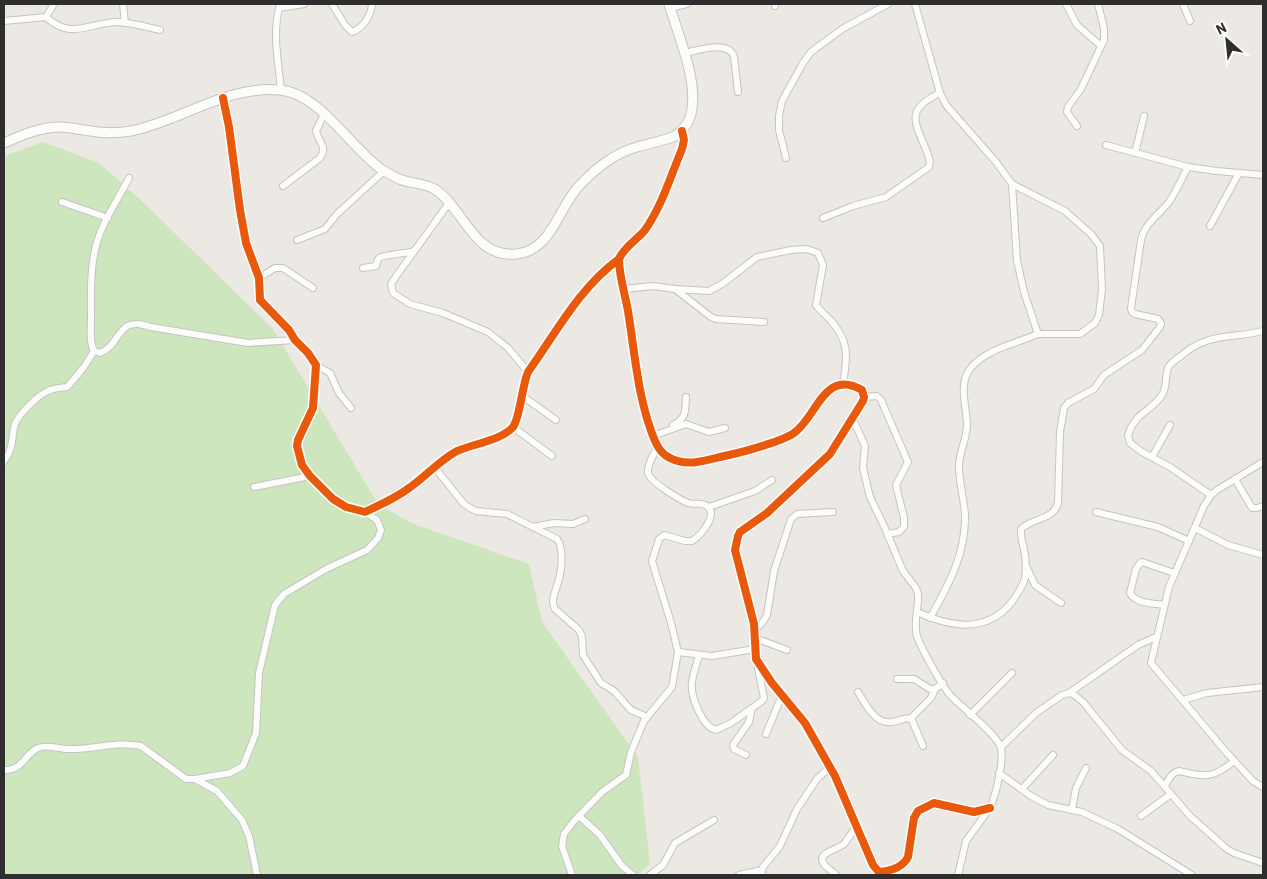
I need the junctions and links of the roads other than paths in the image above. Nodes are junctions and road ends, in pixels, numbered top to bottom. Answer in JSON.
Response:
{"nodes":[{"id":1,"x":54,"y":4,"type":"edge"},
{"id":2,"x":124,"y":4,"type":"edge"},
{"id":3,"x":304,"y":4,"type":"edge"},
{"id":4,"x":332,"y":4,"type":"edge"},
{"id":5,"x":372,"y":4,"type":"edge"},
{"id":6,"x":686,"y":4,"type":"edge"},
{"id":7,"x":888,"y":4,"type":"edge"},
{"id":8,"x":915,"y":4,"type":"edge"},
{"id":9,"x":1066,"y":4,"type":"edge"},
{"id":10,"x":1098,"y":4,"type":"edge"},
{"id":11,"x":1183,"y":4,"type":"edge"},
{"id":12,"x":280,"y":6,"type":"edge"},
{"id":13,"x":669,"y":6,"type":"edge"},
{"id":14,"x":46,"y":17,"type":"junction"},
{"id":15,"x":1190,"y":20,"type":"dead end"},
{"id":16,"x":4,"y":21,"type":"edge"},
{"id":17,"x":125,"y":23,"type":"junction"},
{"id":18,"x":160,"y":30,"type":"dead end"},
{"id":19,"x":1101,"y":46,"type":"junction"},
{"id":20,"x":684,"y":53,"type":"junction"},
{"id":21,"x":281,"y":90,"type":"junction"},
{"id":22,"x":738,"y":92,"type":"dead end"},
{"id":23,"x":940,"y":94,"type":"junction"},
{"id":24,"x":223,"y":98,"type":"junction"},
{"id":25,"x":324,"y":114,"type":"junction"},
{"id":26,"x":1144,"y":116,"type":"dead end"},
{"id":27,"x":1077,"y":126,"type":"dead end"},
{"id":28,"x":682,"y":131,"type":"junction"},
{"id":29,"x":4,"y":143,"type":"edge"},
{"id":30,"x":1106,"y":144,"type":"dead end"},
{"id":31,"x":1135,"y":153,"type":"junction"},
{"id":32,"x":786,"y":158,"type":"dead end"},
{"id":33,"x":1188,"y":167,"type":"junction"},
{"id":34,"x":384,"y":171,"type":"junction"},
{"id":35,"x":1239,"y":173,"type":"junction"},
{"id":36,"x":1263,"y":176,"type":"edge"},
{"id":37,"x":129,"y":178,"type":"dead end"},
{"id":38,"x":1012,"y":184,"type":"junction"},
{"id":39,"x":283,"y":186,"type":"dead end"},
{"id":40,"x":62,"y":202,"type":"dead end"},
{"id":41,"x":449,"y":203,"type":"junction"},
{"id":42,"x":108,"y":218,"type":"junction"},
{"id":43,"x":823,"y":218,"type":"dead end"},
{"id":44,"x":1210,"y":226,"type":"dead end"},
{"id":45,"x":297,"y":240,"type":"dead end"},
{"id":46,"x":414,"y":251,"type":"junction"},
{"id":47,"x":619,"y":258,"type":"junction"},
{"id":48,"x":364,"y":268,"type":"dead end"},
{"id":49,"x":259,"y":278,"type":"junction"},
{"id":50,"x":313,"y":288,"type":"dead end"},
{"id":51,"x":625,"y":289,"type":"junction"},
{"id":52,"x":675,"y":289,"type":"junction"},
{"id":53,"x":764,"y":322,"type":"dead end"},
{"id":54,"x":1263,"y":331,"type":"edge"},
{"id":55,"x":1038,"y":334,"type":"junction"},
{"id":56,"x":295,"y":340,"type":"junction"},
{"id":57,"x":94,"y":351,"type":"junction"},
{"id":58,"x":316,"y":365,"type":"junction"},
{"id":59,"x":528,"y":372,"type":"junction"},
{"id":60,"x":843,"y":384,"type":"junction"},
{"id":61,"x":521,"y":395,"type":"junction"},
{"id":62,"x":864,"y":396,"type":"junction"},
{"id":63,"x":686,"y":397,"type":"dead end"},
{"id":64,"x":351,"y":408,"type":"dead end"},
{"id":65,"x":853,"y":419,"type":"junction"},
{"id":66,"x":556,"y":420,"type":"dead end"},
{"id":67,"x":1170,"y":425,"type":"dead end"},
{"id":68,"x":513,"y":427,"type":"junction"},
{"id":69,"x":725,"y":428,"type":"dead end"},
{"id":70,"x":667,"y":431,"type":"junction"},
{"id":71,"x":653,"y":436,"type":"junction"},
{"id":72,"x":658,"y":447,"type":"junction"},
{"id":73,"x":552,"y":456,"type":"dead end"},
{"id":74,"x":1152,"y":457,"type":"junction"},
{"id":75,"x":4,"y":461,"type":"edge"},
{"id":76,"x":1263,"y":462,"type":"edge"},
{"id":77,"x":435,"y":468,"type":"junction"},
{"id":78,"x":310,"y":476,"type":"junction"},
{"id":79,"x":772,"y":480,"type":"dead end"},
{"id":80,"x":1235,"y":480,"type":"junction"},
{"id":81,"x":254,"y":487,"type":"dead end"},
{"id":82,"x":1211,"y":495,"type":"junction"},
{"id":83,"x":1263,"y":506,"type":"edge"},
{"id":84,"x":709,"y":508,"type":"junction"},
{"id":85,"x":365,"y":512,"type":"junction"},
{"id":86,"x":833,"y":512,"type":"dead end"},
{"id":87,"x":1096,"y":512,"type":"dead end"},
{"id":88,"x":585,"y":519,"type":"dead end"},
{"id":89,"x":532,"y":527,"type":"junction"},
{"id":90,"x":1195,"y":528,"type":"junction"},
{"id":91,"x":888,"y":534,"type":"junction"},
{"id":92,"x":1189,"y":542,"type":"junction"},
{"id":93,"x":1263,"y":555,"type":"edge"},
{"id":94,"x":1025,"y":564,"type":"junction"},
{"id":95,"x":1174,"y":573,"type":"junction"},
{"id":96,"x":1024,"y":582,"type":"junction"},
{"id":97,"x":1033,"y":582,"type":"junction"},
{"id":98,"x":1061,"y":603,"type":"dead end"},
{"id":99,"x":1164,"y":605,"type":"junction"},
{"id":100,"x":918,"y":612,"type":"junction"},
{"id":101,"x":930,"y":618,"type":"junction"},
{"id":102,"x":755,"y":630,"type":"junction"},
{"id":103,"x":1156,"y":637,"type":"junction"},
{"id":104,"x":755,"y":638,"type":"junction"},
{"id":105,"x":755,"y":649,"type":"junction"},
{"id":106,"x":787,"y":650,"type":"dead end"},
{"id":107,"x":678,"y":652,"type":"junction"},
{"id":108,"x":699,"y":655,"type":"junction"},
{"id":109,"x":758,"y":662,"type":"junction"},
{"id":110,"x":1012,"y":673,"type":"dead end"},
{"id":111,"x":897,"y":679,"type":"dead end"},
{"id":112,"x":943,"y":683,"type":"junction"},
{"id":113,"x":1263,"y":687,"type":"edge"},
{"id":114,"x":935,"y":689,"type":"junction"},
{"id":115,"x":858,"y":692,"type":"dead end"},
{"id":116,"x":1069,"y":693,"type":"junction"},
{"id":117,"x":782,"y":695,"type":"junction"},
{"id":118,"x":1182,"y":700,"type":"junction"},
{"id":119,"x":752,"y":708,"type":"junction"},
{"id":120,"x":970,"y":715,"type":"junction"},
{"id":121,"x":647,"y":717,"type":"junction"},
{"id":122,"x":911,"y":718,"type":"junction"},
{"id":123,"x":766,"y":734,"type":"dead end"},
{"id":124,"x":923,"y":746,"type":"dead end"},
{"id":125,"x":1000,"y":747,"type":"junction"},
{"id":126,"x":746,"y":755,"type":"dead end"},
{"id":127,"x":1053,"y":755,"type":"dead end"},
{"id":128,"x":1234,"y":761,"type":"junction"},
{"id":129,"x":830,"y":767,"type":"junction"},
{"id":130,"x":1086,"y":768,"type":"dead end"},
{"id":131,"x":4,"y":770,"type":"edge"},
{"id":132,"x":999,"y":773,"type":"junction"},
{"id":133,"x":195,"y":779,"type":"junction"},
{"id":134,"x":1165,"y":786,"type":"junction"},
{"id":135,"x":1263,"y":787,"type":"edge"},
{"id":136,"x":1022,"y":789,"type":"junction"},
{"id":137,"x":1171,"y":794,"type":"junction"},
{"id":138,"x":990,"y":808,"type":"junction"},
{"id":139,"x":1072,"y":810,"type":"junction"},
{"id":140,"x":579,"y":816,"type":"junction"},
{"id":141,"x":1141,"y":816,"type":"dead end"},
{"id":142,"x":714,"y":820,"type":"dead end"},
{"id":143,"x":856,"y":827,"type":"junction"},
{"id":144,"x":1263,"y":864,"type":"edge"},
{"id":145,"x":761,"y":873,"type":"edge"},
{"id":146,"x":884,"y":873,"type":"edge"},
{"id":147,"x":257,"y":875,"type":"edge"},
{"id":148,"x":572,"y":875,"type":"edge"},
{"id":149,"x":633,"y":875,"type":"edge"},
{"id":150,"x":650,"y":875,"type":"edge"},
{"id":151,"x":739,"y":875,"type":"edge"},
{"id":152,"x":836,"y":875,"type":"edge"},
{"id":153,"x":958,"y":875,"type":"edge"},
{"id":154,"x":1192,"y":875,"type":"edge"}],
"edges":[{"from":1,"to":14,"type":"street"},
{"from":2,"to":17,"type":"street"},
{"from":3,"to":12,"type":"street"},
{"from":4,"to":5,"type":"street"},
{"from":6,"to":13,"type":"street"},
{"from":7,"to":32,"type":"street"},
{"from":8,"to":23,"type":"street"},
{"from":9,"to":19,"type":"street"},
{"from":10,"to":19,"type":"street"},
{"from":11,"to":15,"type":"street"},
{"from":12,"to":21,"type":"street"},
{"from":13,"to":20,"type":"main road"},
{"from":14,"to":16,"type":"street"},
{"from":14,"to":17,"type":"street"},
{"from":17,"to":18,"type":"street"},
{"from":19,"to":27,"type":"street"},
{"from":20,"to":22,"type":"street"},
{"from":20,"to":28,"type":"main road"},
{"from":21,"to":24,"type":"main road"},
{"from":21,"to":25,"type":"main road"},
{"from":23,"to":38,"type":"street"},
{"from":23,"to":43,"type":"street"},
{"from":24,"to":29,"type":"main road"},
{"from":24,"to":49,"type":"street"},
{"from":25,"to":34,"type":"main road"},
{"from":25,"to":39,"type":"street"},
{"from":26,"to":31,"type":"street"},
{"from":28,"to":41,"type":"main road"},
{"from":28,"to":47,"type":"street"},
{"from":30,"to":31,"type":"street"},
{"from":31,"to":33,"type":"street"},
{"from":33,"to":35,"type":"street"},
{"from":33,"to":94,"type":"street"},
{"from":34,"to":41,"type":"main road"},
{"from":34,"to":45,"type":"street"},
{"from":35,"to":36,"type":"street"},
{"from":35,"to":44,"type":"street"},
{"from":37,"to":42,"type":"street"},
{"from":38,"to":55,"type":"street"},
{"from":38,"to":55,"type":"street"},
{"from":40,"to":42,"type":"street"},
{"from":41,"to":46,"type":"street"},
{"from":42,"to":57,"type":"street"},
{"from":46,"to":48,"type":"street"},
{"from":46,"to":59,"type":"street"},
{"from":47,"to":51,"type":"street"},
{"from":47,"to":59,"type":"street"},
{"from":49,"to":50,"type":"street"},
{"from":49,"to":56,"type":"street"},
{"from":51,"to":52,"type":"street"},
{"from":51,"to":71,"type":"street"},
{"from":52,"to":53,"type":"street"},
{"from":52,"to":60,"type":"street"},
{"from":54,"to":74,"type":"street"},
{"from":55,"to":101,"type":"street"},
{"from":56,"to":57,"type":"street"},
{"from":56,"to":58,"type":"street"},
{"from":57,"to":75,"type":"street"},
{"from":58,"to":64,"type":"street"},
{"from":58,"to":78,"type":"street"},
{"from":59,"to":61,"type":"street"},
{"from":60,"to":62,"type":"street"},
{"from":60,"to":72,"type":"street"},
{"from":61,"to":66,"type":"street"},
{"from":61,"to":68,"type":"street"},
{"from":62,"to":65,"type":"street"},
{"from":62,"to":91,"type":"street"},
{"from":63,"to":70,"type":"street"},
{"from":65,"to":91,"type":"street"},
{"from":65,"to":102,"type":"street"},
{"from":67,"to":74,"type":"street"},
{"from":68,"to":73,"type":"street"},
{"from":68,"to":77,"type":"street"},
{"from":69,"to":70,"type":"street"},
{"from":70,"to":71,"type":"street"},
{"from":71,"to":72,"type":"street"},
{"from":72,"to":84,"type":"street"},
{"from":74,"to":82,"type":"street"},
{"from":76,"to":80,"type":"street"},
{"from":77,"to":85,"type":"street"},
{"from":77,"to":89,"type":"street"},
{"from":78,"to":81,"type":"street"},
{"from":78,"to":85,"type":"street"},
{"from":79,"to":84,"type":"street"},
{"from":80,"to":82,"type":"street"},
{"from":80,"to":83,"type":"street"},
{"from":82,"to":90,"type":"street"},
{"from":84,"to":107,"type":"street"},
{"from":85,"to":133,"type":"street"},
{"from":86,"to":102,"type":"street"},
{"from":87,"to":92,"type":"street"},
{"from":88,"to":89,"type":"street"},
{"from":89,"to":121,"type":"street"},
{"from":90,"to":92,"type":"street"},
{"from":90,"to":93,"type":"street"},
{"from":91,"to":100,"type":"street"},
{"from":92,"to":95,"type":"street"},
{"from":94,"to":96,"type":"street"},
{"from":94,"to":97,"type":"street"},
{"from":95,"to":99,"type":"street"},
{"from":95,"to":99,"type":"street"},
{"from":96,"to":97,"type":"street"},
{"from":96,"to":101,"type":"street"},
{"from":97,"to":98,"type":"street"},
{"from":99,"to":103,"type":"street"},
{"from":100,"to":101,"type":"street"},
{"from":100,"to":112,"type":"street"},
{"from":102,"to":104,"type":"street"},
{"from":103,"to":116,"type":"street"},
{"from":103,"to":118,"type":"street"},
{"from":104,"to":105,"type":"street"},
{"from":104,"to":106,"type":"street"},
{"from":105,"to":108,"type":"street"},
{"from":105,"to":109,"type":"street"},
{"from":107,"to":108,"type":"street"},
{"from":107,"to":121,"type":"street"},
{"from":108,"to":119,"type":"street"},
{"from":109,"to":117,"type":"street"},
{"from":109,"to":119,"type":"street"},
{"from":110,"to":120,"type":"street"},
{"from":111,"to":114,"type":"street"},
{"from":112,"to":114,"type":"street"},
{"from":112,"to":120,"type":"street"},
{"from":113,"to":118,"type":"street"},
{"from":114,"to":122,"type":"street"},
{"from":115,"to":122,"type":"street"},
{"from":116,"to":125,"type":"street"},
{"from":116,"to":134,"type":"street"},
{"from":117,"to":123,"type":"street"},
{"from":117,"to":129,"type":"street"},
{"from":118,"to":128,"type":"street"},
{"from":119,"to":126,"type":"street"},
{"from":120,"to":125,"type":"street"},
{"from":121,"to":140,"type":"street"},
{"from":122,"to":124,"type":"street"},
{"from":125,"to":132,"type":"street"},
{"from":127,"to":136,"type":"street"},
{"from":128,"to":134,"type":"street"},
{"from":128,"to":135,"type":"street"},
{"from":129,"to":143,"type":"street"},
{"from":129,"to":145,"type":"street"},
{"from":130,"to":139,"type":"street"},
{"from":131,"to":133,"type":"street"},
{"from":132,"to":136,"type":"street"},
{"from":132,"to":138,"type":"street"},
{"from":133,"to":147,"type":"street"},
{"from":134,"to":137,"type":"street"},
{"from":136,"to":139,"type":"street"},
{"from":137,"to":141,"type":"street"},
{"from":137,"to":144,"type":"street"},
{"from":138,"to":146,"type":"street"},
{"from":138,"to":153,"type":"street"},
{"from":139,"to":154,"type":"street"},
{"from":140,"to":148,"type":"street"},
{"from":140,"to":149,"type":"street"},
{"from":142,"to":150,"type":"street"},
{"from":143,"to":146,"type":"street"},
{"from":143,"to":152,"type":"street"},
{"from":145,"to":151,"type":"street"}]}
